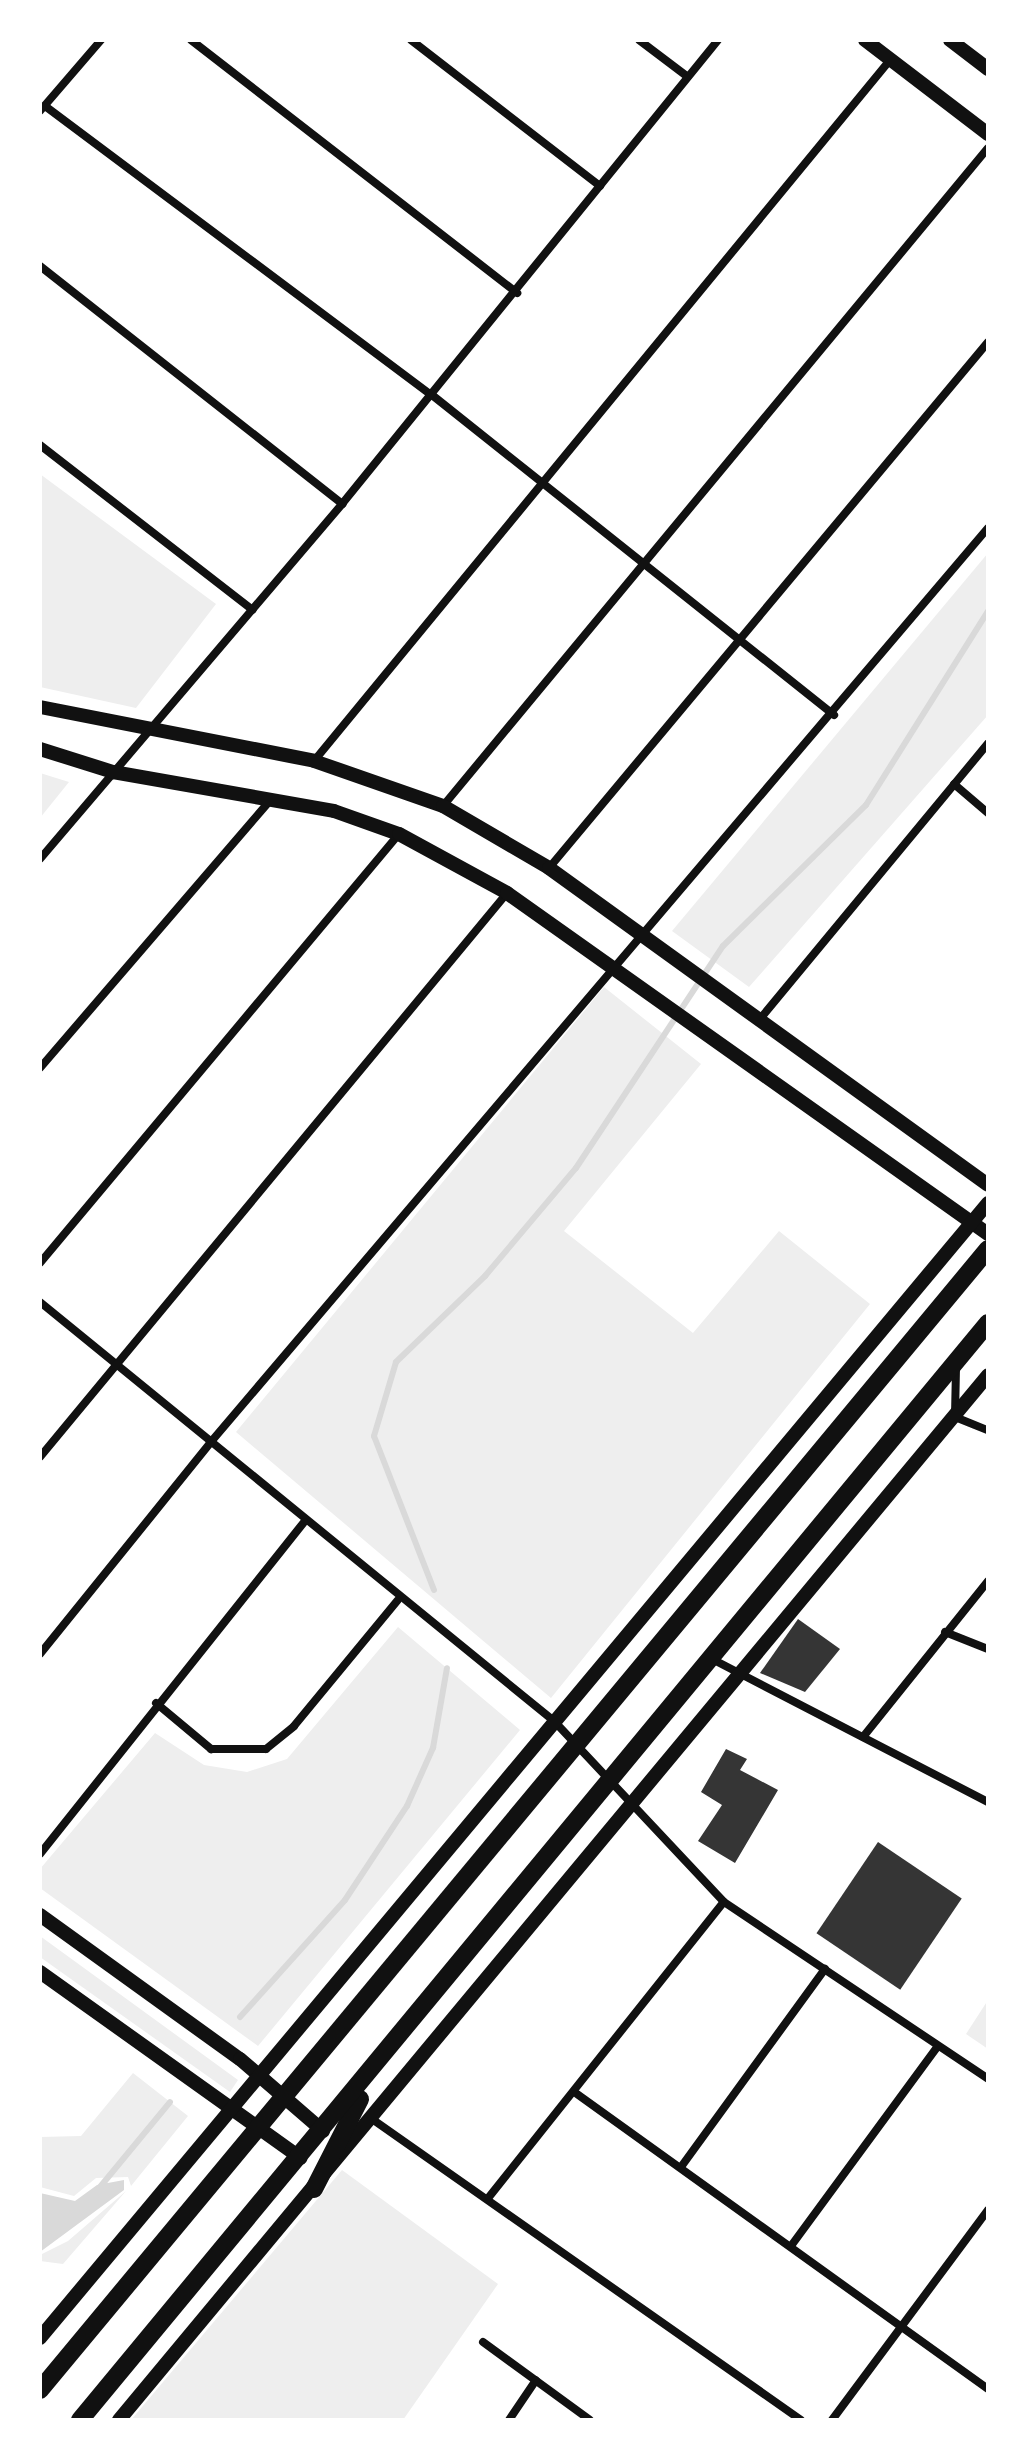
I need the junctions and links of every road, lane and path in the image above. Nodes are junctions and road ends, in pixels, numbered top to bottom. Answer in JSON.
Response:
{"nodes":[{"id":1,"x":101,"y":40,"type":"edge"},
{"id":2,"x":191,"y":40,"type":"edge"},
{"id":3,"x":411,"y":40,"type":"edge"},
{"id":4,"x":639,"y":40,"type":"edge"},
{"id":5,"x":718,"y":40,"type":"edge"},
{"id":6,"x":865,"y":40,"type":"edge"},
{"id":7,"x":950,"y":40,"type":"edge"},
{"id":8,"x":890,"y":60,"type":"junction"},
{"id":9,"x":988,"y":69,"type":"edge"},
{"id":10,"x":688,"y":77,"type":"junction"},
{"id":11,"x":42,"y":109,"type":"edge"},
{"id":12,"x":988,"y":134,"type":"edge"},
{"id":13,"x":988,"y":148,"type":"edge"},
{"id":14,"x":600,"y":186,"type":"junction"},
{"id":15,"x":40,"y":266,"type":"edge"},
{"id":16,"x":517,"y":293,"type":"junction"},
{"id":17,"x":988,"y":342,"type":"edge"},
{"id":18,"x":432,"y":395,"type":"junction"},
{"id":19,"x":40,"y":445,"type":"edge"},
{"id":20,"x":543,"y":485,"type":"junction"},
{"id":21,"x":342,"y":504,"type":"junction"},
{"id":22,"x":988,"y":528,"type":"edge"},
{"id":23,"x":641,"y":564,"type":"junction"},
{"id":24,"x":253,"y":610,"type":"junction"},
{"id":25,"x":740,"y":640,"type":"junction"},
{"id":26,"x":40,"y":707,"type":"edge"},
{"id":27,"x":834,"y":715,"type":"junction"},
{"id":28,"x":147,"y":734,"type":"junction"},
{"id":29,"x":988,"y":743,"type":"edge"},
{"id":30,"x":40,"y":749,"type":"edge"},
{"id":31,"x":314,"y":761,"type":"junction"},
{"id":32,"x":113,"y":772,"type":"junction"},
{"id":33,"x":954,"y":784,"type":"junction"},
{"id":34,"x":271,"y":799,"type":"junction"},
{"id":35,"x":443,"y":806,"type":"junction"},
{"id":36,"x":988,"y":813,"type":"edge"},
{"id":37,"x":399,"y":834,"type":"junction"},
{"id":38,"x":40,"y":859,"type":"edge"},
{"id":39,"x":549,"y":868,"type":"junction"},
{"id":40,"x":507,"y":893,"type":"junction"},
{"id":41,"x":642,"y":935,"type":"junction"},
{"id":42,"x":611,"y":971,"type":"junction"},
{"id":43,"x":760,"y":1019,"type":"junction"},
{"id":44,"x":40,"y":1068,"type":"edge"},
{"id":45,"x":988,"y":1185,"type":"edge"},
{"id":46,"x":988,"y":1203,"type":"edge"},
{"id":47,"x":973,"y":1225,"type":"junction"},
{"id":48,"x":988,"y":1234,"type":"edge"},
{"id":49,"x":988,"y":1249,"type":"edge"},
{"id":50,"x":40,"y":1263,"type":"edge"},
{"id":51,"x":40,"y":1302,"type":"edge"},
{"id":52,"x":988,"y":1323,"type":"edge"},
{"id":53,"x":956,"y":1364,"type":"junction"},
{"id":54,"x":116,"y":1365,"type":"junction"},
{"id":55,"x":988,"y":1375,"type":"edge"},
{"id":56,"x":955,"y":1417,"type":"junction"},
{"id":57,"x":988,"y":1430,"type":"edge"},
{"id":58,"x":210,"y":1443,"type":"junction"},
{"id":59,"x":40,"y":1457,"type":"edge"},
{"id":60,"x":304,"y":1522,"type":"junction"},
{"id":61,"x":988,"y":1581,"type":"edge"},
{"id":62,"x":398,"y":1600,"type":"junction"},
{"id":63,"x":945,"y":1632,"type":"junction"},
{"id":64,"x":988,"y":1649,"type":"edge"},
{"id":65,"x":40,"y":1654,"type":"edge"},
{"id":66,"x":712,"y":1659,"type":"junction"},
{"id":67,"x":738,"y":1676,"type":"junction"},
{"id":68,"x":156,"y":1703,"type":"junction"},
{"id":69,"x":554,"y":1721,"type":"junction"},
{"id":70,"x":863,"y":1737,"type":"junction"},
{"id":71,"x":578,"y":1745,"type":"junction"},
{"id":72,"x":612,"y":1781,"type":"junction"},
{"id":73,"x":988,"y":1802,"type":"edge"},
{"id":74,"x":633,"y":1803,"type":"junction"},
{"id":75,"x":40,"y":1854,"type":"edge"},
{"id":76,"x":724,"y":1902,"type":"junction"},
{"id":77,"x":40,"y":1915,"type":"edge"},
{"id":78,"x":825,"y":1969,"type":"junction"},
{"id":79,"x":40,"y":1972,"type":"edge"},
{"id":80,"x":938,"y":2046,"type":"junction"},
{"id":81,"x":376,"y":2067,"type":"junction"},
{"id":82,"x":263,"y":2078,"type":"junction"},
{"id":83,"x":988,"y":2079,"type":"edge"},
{"id":84,"x":577,"y":2094,"type":"junction"},
{"id":85,"x":288,"y":2100,"type":"junction"},
{"id":86,"x":236,"y":2110,"type":"junction"},
{"id":87,"x":372,"y":2119,"type":"junction"},
{"id":88,"x":263,"y":2129,"type":"junction"},
{"id":89,"x":323,"y":2131,"type":"junction"},
{"id":90,"x":301,"y":2158,"type":"junction"},
{"id":91,"x":681,"y":2167,"type":"junction"},
{"id":92,"x":314,"y":2189,"type":"junction"},
{"id":93,"x":489,"y":2197,"type":"junction"},
{"id":94,"x":988,"y":2210,"type":"edge"},
{"id":95,"x":791,"y":2246,"type":"junction"},
{"id":96,"x":900,"y":2326,"type":"junction"},
{"id":97,"x":40,"y":2338,"type":"edge"},
{"id":98,"x":483,"y":2342,"type":"dead end"},
{"id":99,"x":536,"y":2380,"type":"junction"},
{"id":100,"x":988,"y":2389,"type":"edge"},
{"id":101,"x":40,"y":2390,"type":"edge"},
{"id":102,"x":80,"y":2420,"type":"edge"},
{"id":103,"x":119,"y":2420,"type":"edge"},
{"id":104,"x":509,"y":2420,"type":"edge"},
{"id":105,"x":590,"y":2420,"type":"edge"},
{"id":106,"x":801,"y":2420,"type":"edge"},
{"id":107,"x":832,"y":2420,"type":"edge"}],
"edges":[{"from":1,"to":11,"type":"street"},
{"from":2,"to":16,"type":"street"},
{"from":3,"to":14,"type":"street"},
{"from":4,"to":10,"type":"street"},
{"from":5,"to":10,"type":"street"},
{"from":6,"to":8,"type":"street"},
{"from":7,"to":9,"type":"street"},
{"from":8,"to":12,"type":"street"},
{"from":8,"to":20,"type":"street"},
{"from":10,"to":14,"type":"street"},
{"from":11,"to":18,"type":"street"},
{"from":13,"to":23,"type":"street"},
{"from":14,"to":16,"type":"street"},
{"from":15,"to":21,"type":"street"},
{"from":16,"to":18,"type":"street"},
{"from":17,"to":25,"type":"street"},
{"from":18,"to":20,"type":"street"},
{"from":18,"to":21,"type":"street"},
{"from":19,"to":24,"type":"street"},
{"from":20,"to":23,"type":"street"},
{"from":20,"to":31,"type":"street"},
{"from":21,"to":24,"type":"street"},
{"from":22,"to":27,"type":"street"},
{"from":23,"to":25,"type":"street"},
{"from":23,"to":35,"type":"street"},
{"from":24,"to":28,"type":"street"},
{"from":25,"to":27,"type":"street"},
{"from":25,"to":39,"type":"street"},
{"from":26,"to":28,"type":"street"},
{"from":27,"to":41,"type":"street"},
{"from":28,"to":31,"type":"street"},
{"from":28,"to":32,"type":"street"},
{"from":29,"to":33,"type":"street"},
{"from":30,"to":32,"type":"street"},
{"from":31,"to":35,"type":"street"},
{"from":32,"to":34,"type":"street"},
{"from":32,"to":38,"type":"street"},
{"from":33,"to":36,"type":"street"},
{"from":33,"to":43,"type":"street"},
{"from":34,"to":37,"type":"street"},
{"from":34,"to":44,"type":"street"},
{"from":35,"to":39,"type":"street"},
{"from":37,"to":40,"type":"street"},
{"from":37,"to":50,"type":"street"},
{"from":39,"to":41,"type":"street"},
{"from":40,"to":42,"type":"street"},
{"from":40,"to":54,"type":"street"},
{"from":41,"to":42,"type":"street"},
{"from":41,"to":43,"type":"street"},
{"from":42,"to":47,"type":"street"},
{"from":42,"to":58,"type":"street"},
{"from":43,"to":45,"type":"street"},
{"from":46,"to":47,"type":"street"},
{"from":47,"to":48,"type":"street"},
{"from":47,"to":69,"type":"street"},
{"from":49,"to":71,"type":"main road"},
{"from":51,"to":54,"type":"street"},
{"from":52,"to":53,"type":"main road"},
{"from":53,"to":56,"type":"street"},
{"from":53,"to":66,"type":"main road"},
{"from":54,"to":58,"type":"street"},
{"from":54,"to":59,"type":"street"},
{"from":55,"to":56,"type":"street"},
{"from":56,"to":57,"type":"street"},
{"from":56,"to":67,"type":"street"},
{"from":58,"to":60,"type":"street"},
{"from":58,"to":65,"type":"street"},
{"from":60,"to":62,"type":"street"},
{"from":60,"to":68,"type":"street"},
{"from":61,"to":63,"type":"street"},
{"from":62,"to":68,"type":"street"},
{"from":62,"to":69,"type":"street"},
{"from":63,"to":64,"type":"street"},
{"from":63,"to":70,"type":"street"},
{"from":66,"to":67,"type":"street"},
{"from":66,"to":72,"type":"main road"},
{"from":67,"to":70,"type":"street"},
{"from":67,"to":74,"type":"street"},
{"from":68,"to":75,"type":"street"},
{"from":69,"to":71,"type":"street"},
{"from":69,"to":82,"type":"street"},
{"from":70,"to":73,"type":"street"},
{"from":71,"to":72,"type":"street"},
{"from":71,"to":85,"type":"main road"},
{"from":72,"to":74,"type":"street"},
{"from":72,"to":81,"type":"main road"},
{"from":74,"to":76,"type":"street"},
{"from":74,"to":87,"type":"street"},
{"from":76,"to":78,"type":"street"},
{"from":76,"to":84,"type":"street"},
{"from":77,"to":82,"type":"street"},
{"from":78,"to":80,"type":"street"},
{"from":78,"to":91,"type":"street"},
{"from":79,"to":86,"type":"street"},
{"from":80,"to":83,"type":"street"},
{"from":80,"to":95,"type":"street"},
{"from":81,"to":89,"type":"main road"},
{"from":81,"to":92,"type":"main road"},
{"from":82,"to":85,"type":"street"},
{"from":82,"to":86,"type":"street"},
{"from":84,"to":91,"type":"street"},
{"from":84,"to":93,"type":"street"},
{"from":85,"to":88,"type":"main road"},
{"from":85,"to":89,"type":"street"},
{"from":86,"to":88,"type":"street"},
{"from":86,"to":97,"type":"street"},
{"from":87,"to":92,"type":"street"},
{"from":87,"to":93,"type":"street"},
{"from":88,"to":90,"type":"street"},
{"from":88,"to":101,"type":"main road"},
{"from":89,"to":90,"type":"main road"},
{"from":90,"to":102,"type":"main road"},
{"from":91,"to":95,"type":"street"},
{"from":92,"to":103,"type":"street"},
{"from":93,"to":106,"type":"street"},
{"from":94,"to":96,"type":"street"},
{"from":95,"to":96,"type":"street"},
{"from":96,"to":100,"type":"street"},
{"from":96,"to":107,"type":"street"},
{"from":98,"to":99,"type":"street"},
{"from":99,"to":104,"type":"street"},
{"from":99,"to":105,"type":"street"}]}
